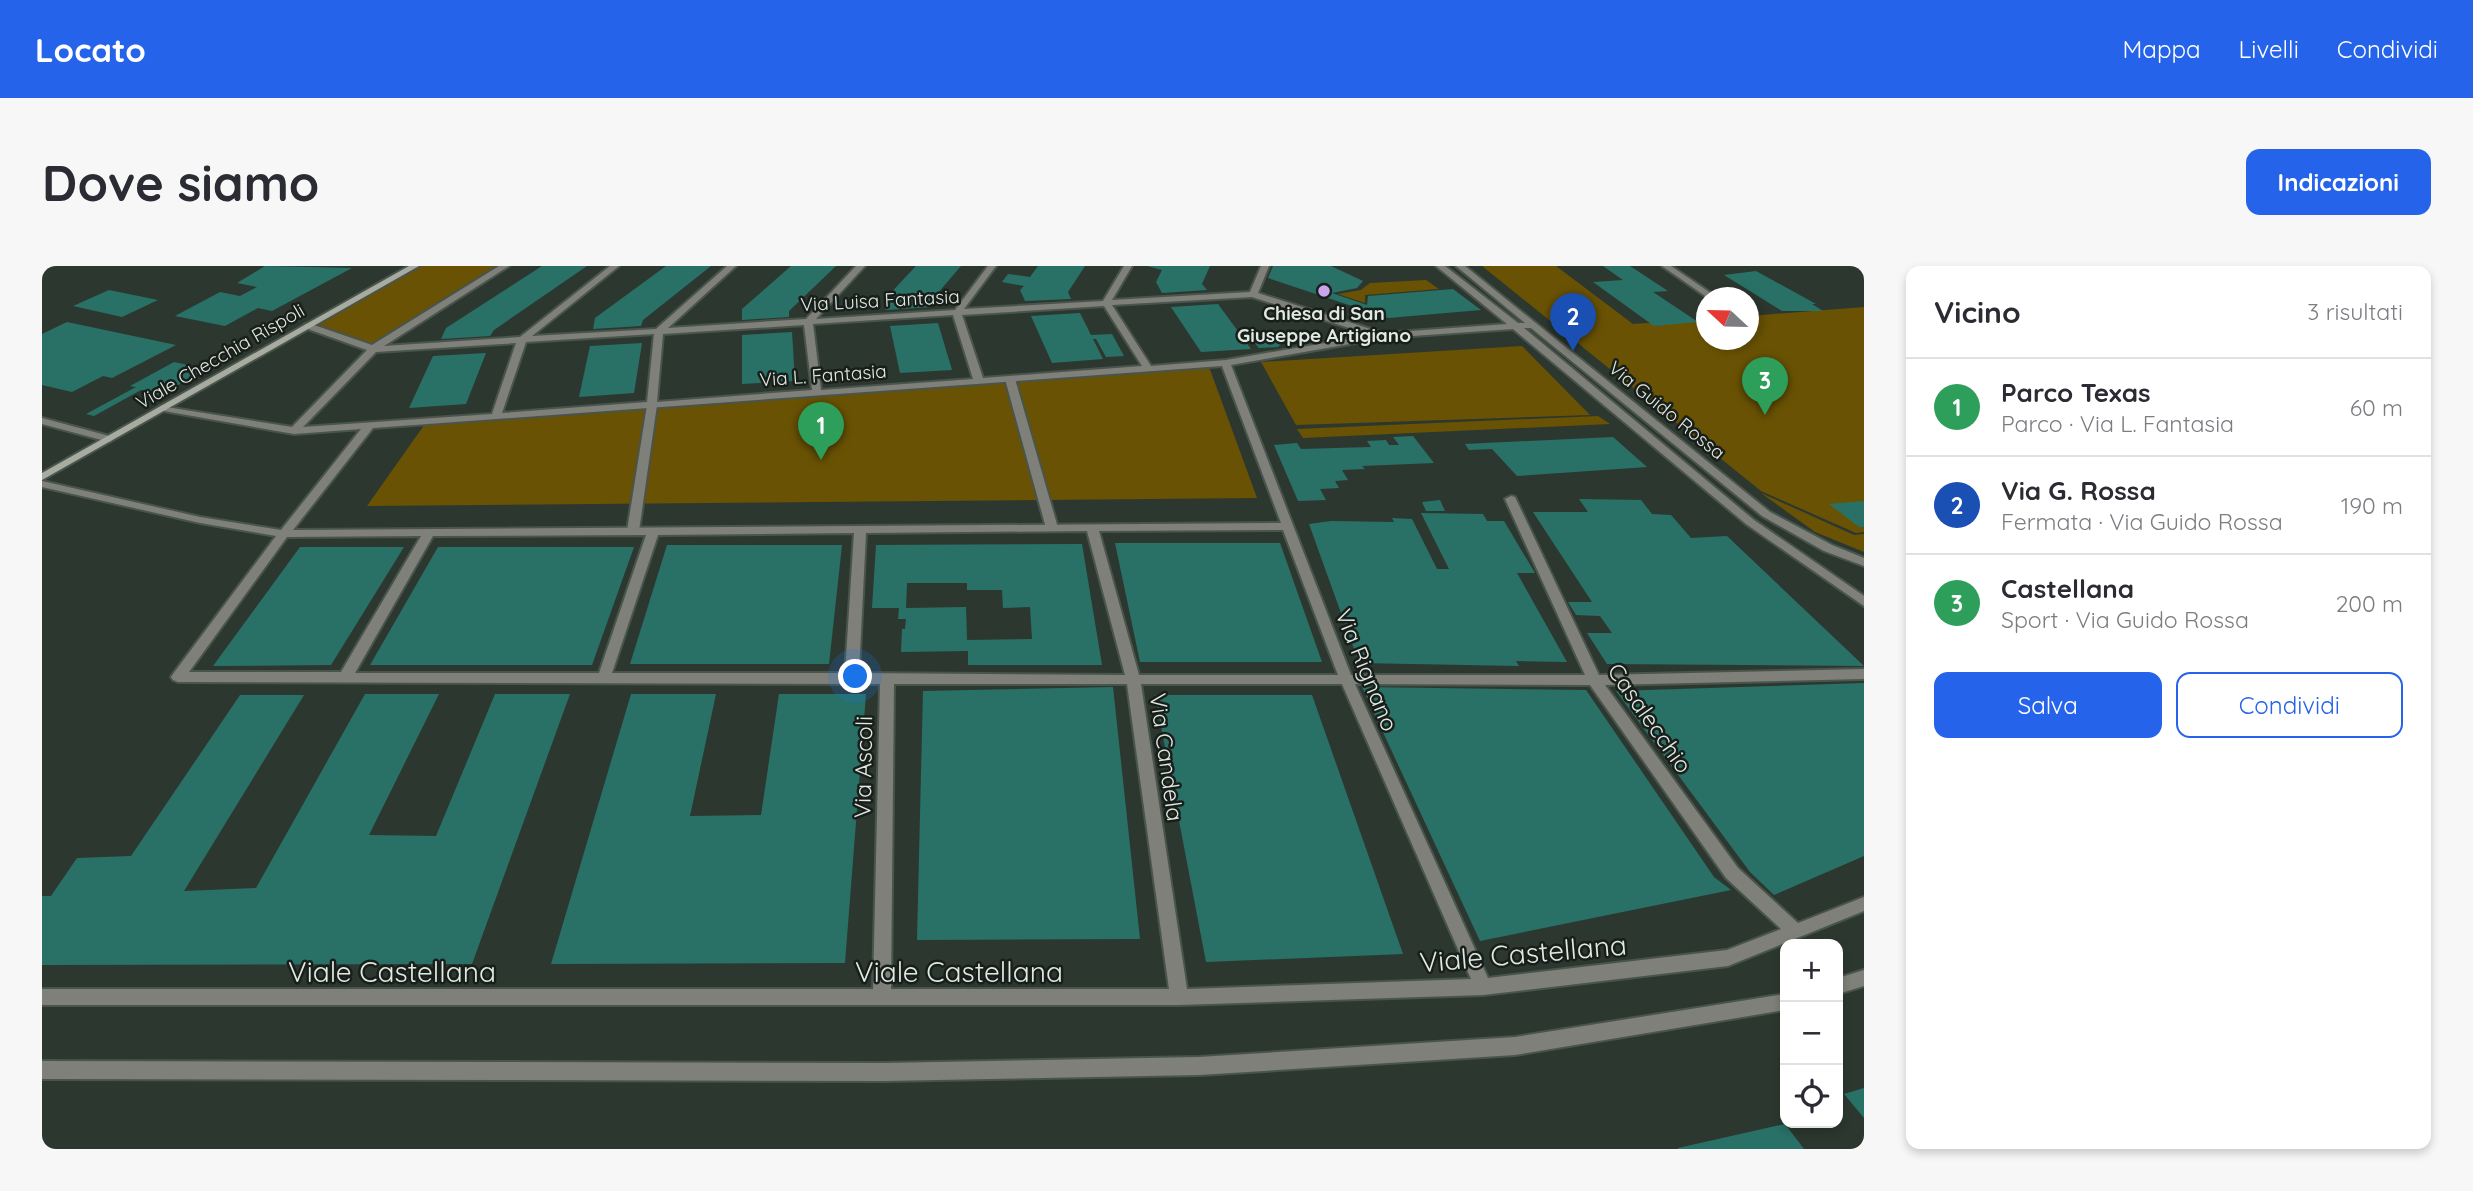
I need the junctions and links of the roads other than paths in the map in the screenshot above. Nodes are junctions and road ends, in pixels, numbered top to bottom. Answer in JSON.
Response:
{"nodes":[{"id":1,"x":415,"y":266,"type":"edge"},
{"id":2,"x":505,"y":266,"type":"edge"},
{"id":3,"x":615,"y":266,"type":"edge"},
{"id":4,"x":732,"y":266,"type":"edge"},
{"id":5,"x":861,"y":266,"type":"edge"},
{"id":6,"x":992,"y":266,"type":"edge"},
{"id":7,"x":1128,"y":266,"type":"edge"},
{"id":8,"x":1265,"y":266,"type":"edge"},
{"id":9,"x":1440,"y":266,"type":"edge"},
{"id":10,"x":1461,"y":266,"type":"edge"},
{"id":11,"x":1666,"y":266,"type":"edge"},
{"id":12,"x":1698,"y":287,"type":"edge"},
{"id":13,"x":1253,"y":294,"type":"junction"},
{"id":14,"x":1106,"y":303,"type":"junction"},
{"id":15,"x":957,"y":313,"type":"junction"},
{"id":16,"x":808,"y":322,"type":"junction"},
{"id":17,"x":1514,"y":325,"type":"junction"},
{"id":18,"x":1535,"y":325,"type":"junction"},
{"id":19,"x":308,"y":326,"type":"junction"},
{"id":20,"x":659,"y":331,"type":"junction"},
{"id":21,"x":1384,"y":335,"type":"junction"},
{"id":22,"x":522,"y":340,"type":"junction"},
{"id":23,"x":373,"y":349,"type":"junction"},
{"id":24,"x":1226,"y":363,"type":"junction"},
{"id":25,"x":1148,"y":369,"type":"junction"},
{"id":26,"x":1010,"y":379,"type":"junction"},
{"id":27,"x":979,"y":381,"type":"junction"},
{"id":28,"x":817,"y":393,"type":"junction"},
{"id":29,"x":652,"y":405,"type":"junction"},
{"id":30,"x":164,"y":408,"type":"junction"},
{"id":31,"x":496,"y":416,"type":"junction"},
{"id":32,"x":42,"y":421,"type":"edge"},
{"id":33,"x":370,"y":425,"type":"junction"},
{"id":34,"x":294,"y":431,"type":"junction"},
{"id":35,"x":109,"y":439,"type":"junction"},
{"id":36,"x":42,"y":477,"type":"edge"},
{"id":37,"x":42,"y":484,"type":"edge"},
{"id":38,"x":1511,"y":499,"type":"dead end"},
{"id":39,"x":1288,"y":526,"type":"junction"},
{"id":40,"x":1052,"y":528,"type":"junction"},
{"id":41,"x":1092,"y":528,"type":"junction"},
{"id":42,"x":860,"y":529,"type":"junction"},
{"id":43,"x":633,"y":531,"type":"junction"},
{"id":44,"x":653,"y":531,"type":"junction"},
{"id":45,"x":429,"y":533,"type":"junction"},
{"id":46,"x":284,"y":534,"type":"junction"},
{"id":47,"x":1864,"y":562,"type":"edge"},
{"id":48,"x":1864,"y":602,"type":"edge"},
{"id":49,"x":1864,"y":674,"type":"edge"},
{"id":50,"x":346,"y":676,"type":"junction"},
{"id":51,"x":604,"y":677,"type":"junction"},
{"id":52,"x":852,"y":678,"type":"junction"},
{"id":53,"x":1133,"y":678,"type":"junction"},
{"id":54,"x":887,"y":679,"type":"junction"},
{"id":55,"x":1346,"y":679,"type":"junction"},
{"id":56,"x":1594,"y":680,"type":"junction"},
{"id":57,"x":1864,"y":904,"type":"edge"},
{"id":58,"x":1796,"y":932,"type":"junction"},
{"id":59,"x":1864,"y":978,"type":"edge"},
{"id":60,"x":1843,"y":984,"type":"edge"},
{"id":61,"x":1482,"y":987,"type":"junction"},
{"id":62,"x":882,"y":996,"type":"junction"},
{"id":63,"x":42,"y":997,"type":"edge"},
{"id":64,"x":1179,"y":997,"type":"junction"},
{"id":65,"x":1780,"y":1003,"type":"edge"},
{"id":66,"x":42,"y":1070,"type":"edge"}],
"edges":[{"from":1,"to":19,"type":"main road","name":"Viale Checchia Rispoli"},
{"from":2,"to":23,"type":"street"},
{"from":3,"to":22,"type":"street"},
{"from":4,"to":20,"type":"street"},
{"from":5,"to":16,"type":"street"},
{"from":6,"to":15,"type":"street"},
{"from":7,"to":14,"type":"street"},
{"from":8,"to":13,"type":"street"},
{"from":9,"to":17,"type":"street"},
{"from":10,"to":18,"type":"street","name":"Via Guido Rossa"},
{"from":11,"to":12,"type":"street"},
{"from":13,"to":14,"type":"street","name":"Via Luisa Fantasia"},
{"from":13,"to":21,"type":"street","name":"Via Luisa Fantasia"},
{"from":14,"to":15,"type":"street","name":"Via Luisa Fantasia"},
{"from":14,"to":25,"type":"street"},
{"from":15,"to":16,"type":"street","name":"Via Luisa Fantasia"},
{"from":15,"to":27,"type":"street"},
{"from":16,"to":20,"type":"street","name":"Via Luisa Fantasia"},
{"from":16,"to":28,"type":"street"},
{"from":17,"to":18,"type":"street","name":"Via L. Fantasia"},
{"from":17,"to":21,"type":"street","name":"Via L. Fantasia"},
{"from":17,"to":48,"type":"street"},
{"from":18,"to":47,"type":"street","name":"Via Guido Rossa"},
{"from":19,"to":23,"type":"street"},
{"from":19,"to":30,"type":"main road","name":"Viale Checchia Rispoli"},
{"from":20,"to":22,"type":"street","name":"Via Luisa Fantasia"},
{"from":20,"to":29,"type":"street"},
{"from":21,"to":24,"type":"street","name":"Via L. Fantasia"},
{"from":22,"to":23,"type":"street","name":"Via Luisa Fantasia"},
{"from":22,"to":31,"type":"street"},
{"from":23,"to":34,"type":"street"},
{"from":24,"to":25,"type":"street","name":"Via L. Fantasia"},
{"from":24,"to":39,"type":"street","name":"Via Rignano"},
{"from":25,"to":26,"type":"street","name":"Via L. Fantasia"},
{"from":26,"to":27,"type":"street","name":"Via L. Fantasia"},
{"from":26,"to":40,"type":"street"},
{"from":27,"to":28,"type":"street","name":"Via L. Fantasia"},
{"from":28,"to":29,"type":"street","name":"Via L. Fantasia"},
{"from":29,"to":31,"type":"street","name":"Via L. Fantasia"},
{"from":29,"to":43,"type":"street"},
{"from":30,"to":34,"type":"street","name":"Via L. Fantasia"},
{"from":30,"to":35,"type":"main road","name":"Viale Checchia Rispoli"},
{"from":31,"to":33,"type":"street","name":"Via L. Fantasia"},
{"from":32,"to":35,"type":"street"},
{"from":33,"to":34,"type":"street","name":"Via L. Fantasia"},
{"from":33,"to":46,"type":"street"},
{"from":35,"to":36,"type":"main road","name":"Viale Checchia Rispoli"},
{"from":37,"to":46,"type":"street"},
{"from":38,"to":56,"type":"street","name":"Casalecchio"},
{"from":39,"to":41,"type":"street"},
{"from":39,"to":55,"type":"street","name":"Via Rignano"},
{"from":40,"to":41,"type":"street"},
{"from":40,"to":42,"type":"street"},
{"from":41,"to":53,"type":"street","name":"Via Candela"},
{"from":42,"to":44,"type":"street"},
{"from":42,"to":52,"type":"street"},
{"from":43,"to":44,"type":"street"},
{"from":43,"to":45,"type":"street"},
{"from":44,"to":51,"type":"street"},
{"from":45,"to":46,"type":"street"},
{"from":45,"to":50,"type":"street"},
{"from":46,"to":50,"type":"street"},
{"from":49,"to":56,"type":"street"},
{"from":50,"to":51,"type":"street"},
{"from":51,"to":52,"type":"street"},
{"from":52,"to":54,"type":"street"},
{"from":53,"to":54,"type":"street"},
{"from":53,"to":55,"type":"street"},
{"from":53,"to":64,"type":"street","name":"Via Candela"},
{"from":54,"to":62,"type":"street","name":"Via Ascoli"},
{"from":55,"to":56,"type":"street"},
{"from":55,"to":61,"type":"street","name":"Via Rignano"},
{"from":56,"to":58,"type":"street","name":"Casalecchio"},
{"from":57,"to":58,"type":"street","name":"Viale Castellana"},
{"from":58,"to":61,"type":"street","name":"Viale Castellana"},
{"from":59,"to":60,"type":"street"},
{"from":61,"to":64,"type":"street","name":"Viale Castellana"},
{"from":62,"to":63,"type":"street","name":"Viale Castellana"},
{"from":62,"to":64,"type":"street","name":"Viale Castellana"},
{"from":65,"to":66,"type":"street"}]}
